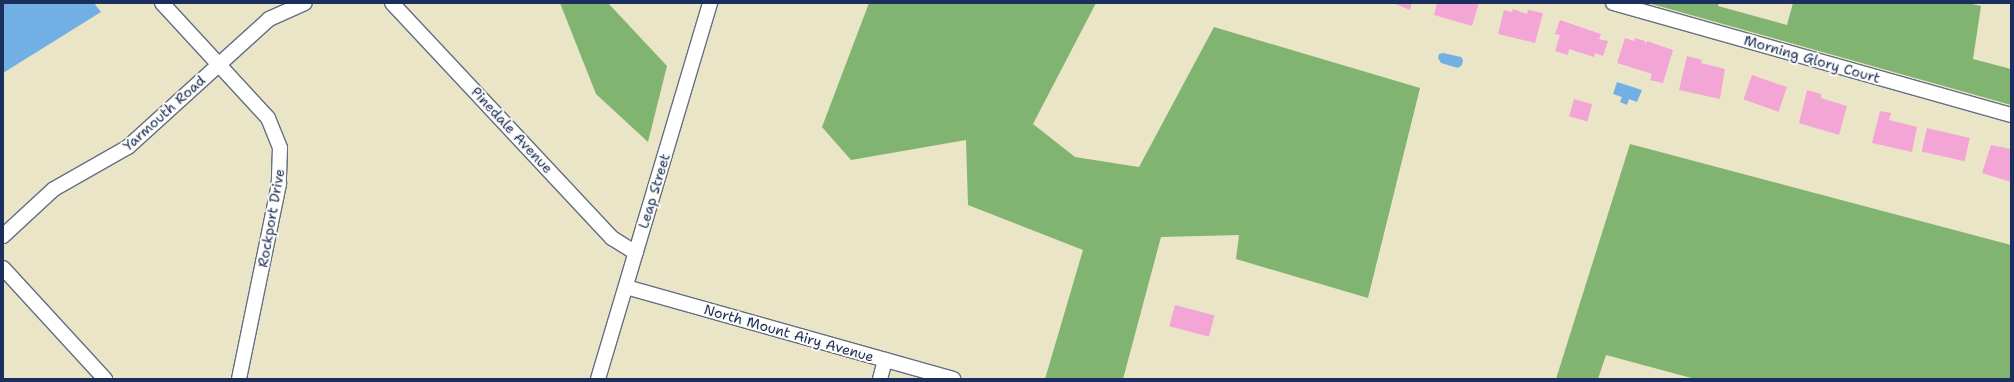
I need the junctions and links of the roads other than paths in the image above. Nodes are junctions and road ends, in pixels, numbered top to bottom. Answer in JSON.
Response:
{"nodes":[{"id":1,"x":162,"y":3,"type":"edge"},
{"id":2,"x":305,"y":3,"type":"edge"},
{"id":3,"x":392,"y":3,"type":"edge"},
{"id":4,"x":710,"y":3,"type":"edge"},
{"id":5,"x":1613,"y":3,"type":"edge"},
{"id":6,"x":218,"y":64,"type":"junction"},
{"id":7,"x":2011,"y":115,"type":"edge"},
{"id":8,"x":3,"y":236,"type":"edge"},
{"id":9,"x":636,"y":254,"type":"junction"},
{"id":10,"x":3,"y":268,"type":"edge"},
{"id":11,"x":626,"y":286,"type":"junction"},
{"id":12,"x":886,"y":360,"type":"junction"},
{"id":13,"x":105,"y":379,"type":"edge"},
{"id":14,"x":239,"y":379,"type":"edge"},
{"id":15,"x":598,"y":379,"type":"edge"},
{"id":16,"x":880,"y":379,"type":"edge"},
{"id":17,"x":953,"y":379,"type":"edge"}],
"edges":[{"from":1,"to":6,"type":"street","name":"Rockport Drive"},
{"from":2,"to":6,"type":"street","name":"Yarmouth Road"},
{"from":3,"to":9,"type":"street","name":"Pinedale Avenue"},
{"from":4,"to":9,"type":"street","name":"Leap Street"},
{"from":5,"to":7,"type":"street","name":"Morning Glory Court"},
{"from":6,"to":8,"type":"street","name":"Yarmouth Road"},
{"from":6,"to":14,"type":"street","name":"Rockport Drive"},
{"from":9,"to":11,"type":"street","name":"Leap Street"},
{"from":10,"to":13,"type":"street"},
{"from":11,"to":12,"type":"street","name":"North Mount Airy Avenue"},
{"from":11,"to":15,"type":"street","name":"Leap Street"},
{"from":12,"to":16,"type":"street"},
{"from":12,"to":17,"type":"street","name":"North Mount Airy Avenue"}]}
